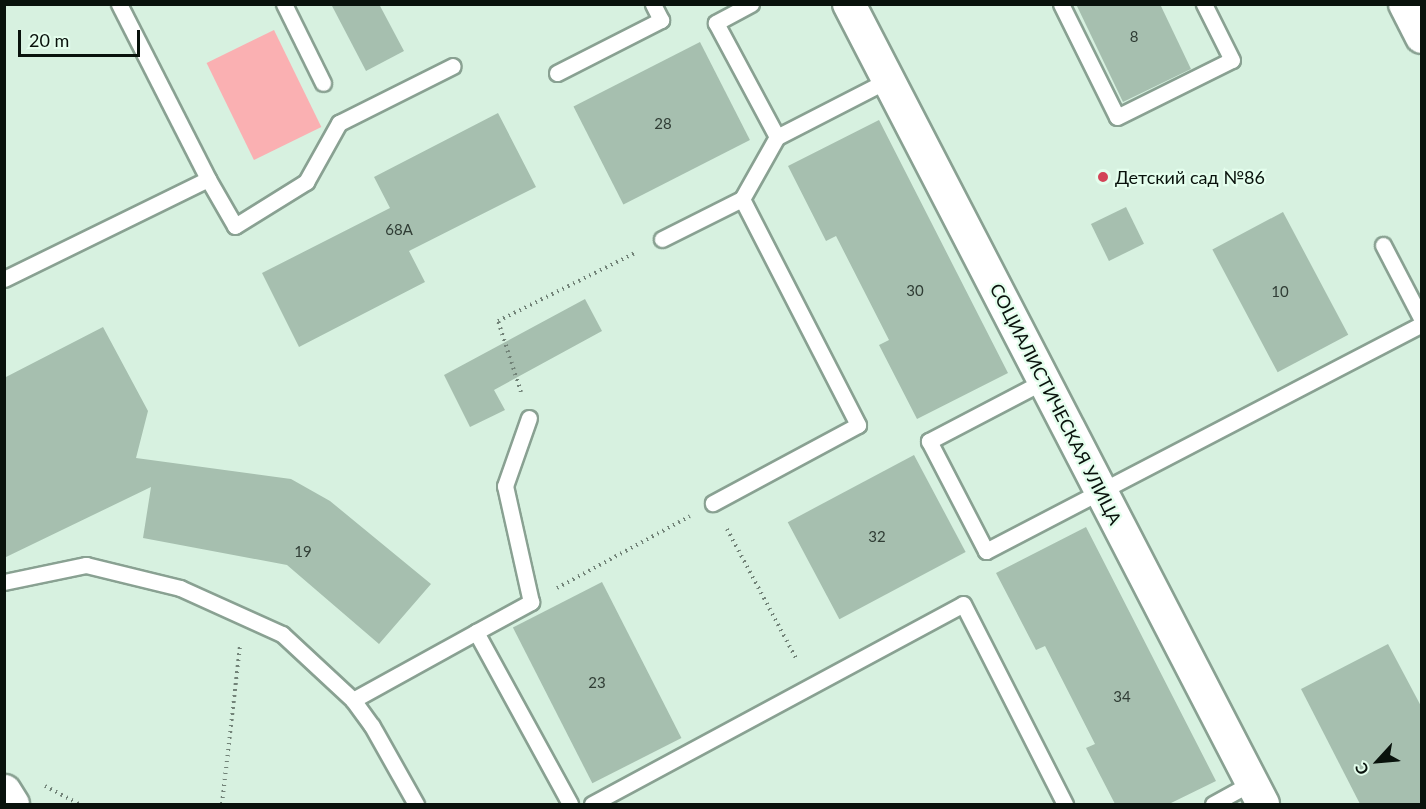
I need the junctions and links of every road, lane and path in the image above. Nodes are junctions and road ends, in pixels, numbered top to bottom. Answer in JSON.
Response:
{"nodes":[{"id":1,"x":119,"y":4,"type":"edge"},
{"id":2,"x":284,"y":4,"type":"edge"},
{"id":3,"x":653,"y":4,"type":"edge"},
{"id":4,"x":751,"y":4,"type":"edge"},
{"id":5,"x":849,"y":4,"type":"edge"},
{"id":6,"x":1061,"y":4,"type":"edge"},
{"id":7,"x":1204,"y":4,"type":"edge"},
{"id":8,"x":1405,"y":4,"type":"edge"},
{"id":9,"x":1422,"y":37,"type":"edge"},
{"id":10,"x":453,"y":66,"type":"dead end"},
{"id":11,"x":557,"y":73,"type":"dead end"},
{"id":12,"x":888,"y":80,"type":"junction"},
{"id":13,"x":323,"y":83,"type":"dead end"},
{"id":14,"x":777,"y":137,"type":"junction"},
{"id":15,"x":208,"y":179,"type":"junction"},
{"id":16,"x":741,"y":200,"type":"junction"},
{"id":17,"x":662,"y":239,"type":"joint"},
{"id":18,"x":1383,"y":245,"type":"dead end"},
{"id":19,"x":4,"y":279,"type":"edge"},
{"id":20,"x":1422,"y":322,"type":"edge"},
{"id":21,"x":1044,"y":381,"type":"junction"},
{"id":22,"x":529,"y":418,"type":"joint"},
{"id":23,"x":1101,"y":491,"type":"junction"},
{"id":24,"x":713,"y":503,"type":"junction"},
{"id":25,"x":4,"y":582,"type":"edge"},
{"id":26,"x":531,"y":602,"type":"junction"},
{"id":27,"x":244,"y":617,"type":"junction"},
{"id":28,"x":476,"y":632,"type":"junction"},
{"id":29,"x":812,"y":687,"type":"junction"},
{"id":30,"x":353,"y":700,"type":"junction"},
{"id":31,"x":39,"y":783,"type":"dead end"},
{"id":32,"x":4,"y":791,"type":"edge"},
{"id":33,"x":1257,"y":794,"type":"edge"},
{"id":34,"x":12,"y":804,"type":"edge"},
{"id":35,"x":79,"y":804,"type":"edge"},
{"id":36,"x":222,"y":804,"type":"edge"},
{"id":37,"x":416,"y":804,"type":"edge"},
{"id":38,"x":570,"y":804,"type":"edge"},
{"id":39,"x":592,"y":804,"type":"edge"},
{"id":40,"x":1065,"y":804,"type":"edge"},
{"id":41,"x":1213,"y":804,"type":"edge"}],
"edges":[{"from":1,"to":15,"type":"lane"},
{"from":2,"to":13,"type":"lane"},
{"from":3,"to":11,"type":"lane"},
{"from":4,"to":14,"type":"lane"},
{"from":5,"to":12,"type":"street","name":"СОЦИАЛИСТИЧЕСКАЯ УЛИЦА"},
{"from":6,"to":7,"type":"lane"},
{"from":8,"to":9,"type":"street"},
{"from":10,"to":15,"type":"lane"},
{"from":12,"to":14,"type":"lane"},
{"from":12,"to":21,"type":"street","name":"СОЦИАЛИСТИЧЕСКАЯ УЛИЦА"},
{"from":14,"to":16,"type":"lane"},
{"from":15,"to":19,"type":"lane"},
{"from":16,"to":17,"type":"lane"},
{"from":16,"to":24,"type":"lane"},
{"from":17,"to":22,"type":"path"},
{"from":18,"to":20,"type":"lane"},
{"from":20,"to":23,"type":"lane"},
{"from":21,"to":23,"type":"street","name":"СОЦИАЛИСТИЧЕСКАЯ УЛИЦА"},
{"from":21,"to":23,"type":"lane"},
{"from":22,"to":26,"type":"lane"},
{"from":23,"to":33,"type":"street","name":"СОЦИАЛИСТИЧЕСКАЯ УЛИЦА"},
{"from":24,"to":26,"type":"path"},
{"from":24,"to":29,"type":"path"},
{"from":25,"to":27,"type":"lane"},
{"from":26,"to":28,"type":"lane"},
{"from":27,"to":30,"type":"lane"},
{"from":27,"to":36,"type":"path"},
{"from":28,"to":30,"type":"lane"},
{"from":28,"to":38,"type":"lane"},
{"from":29,"to":39,"type":"lane"},
{"from":29,"to":40,"type":"lane"},
{"from":30,"to":37,"type":"lane"},
{"from":31,"to":35,"type":"path"},
{"from":32,"to":34,"type":"main road"},
{"from":33,"to":41,"type":"lane"}]}
